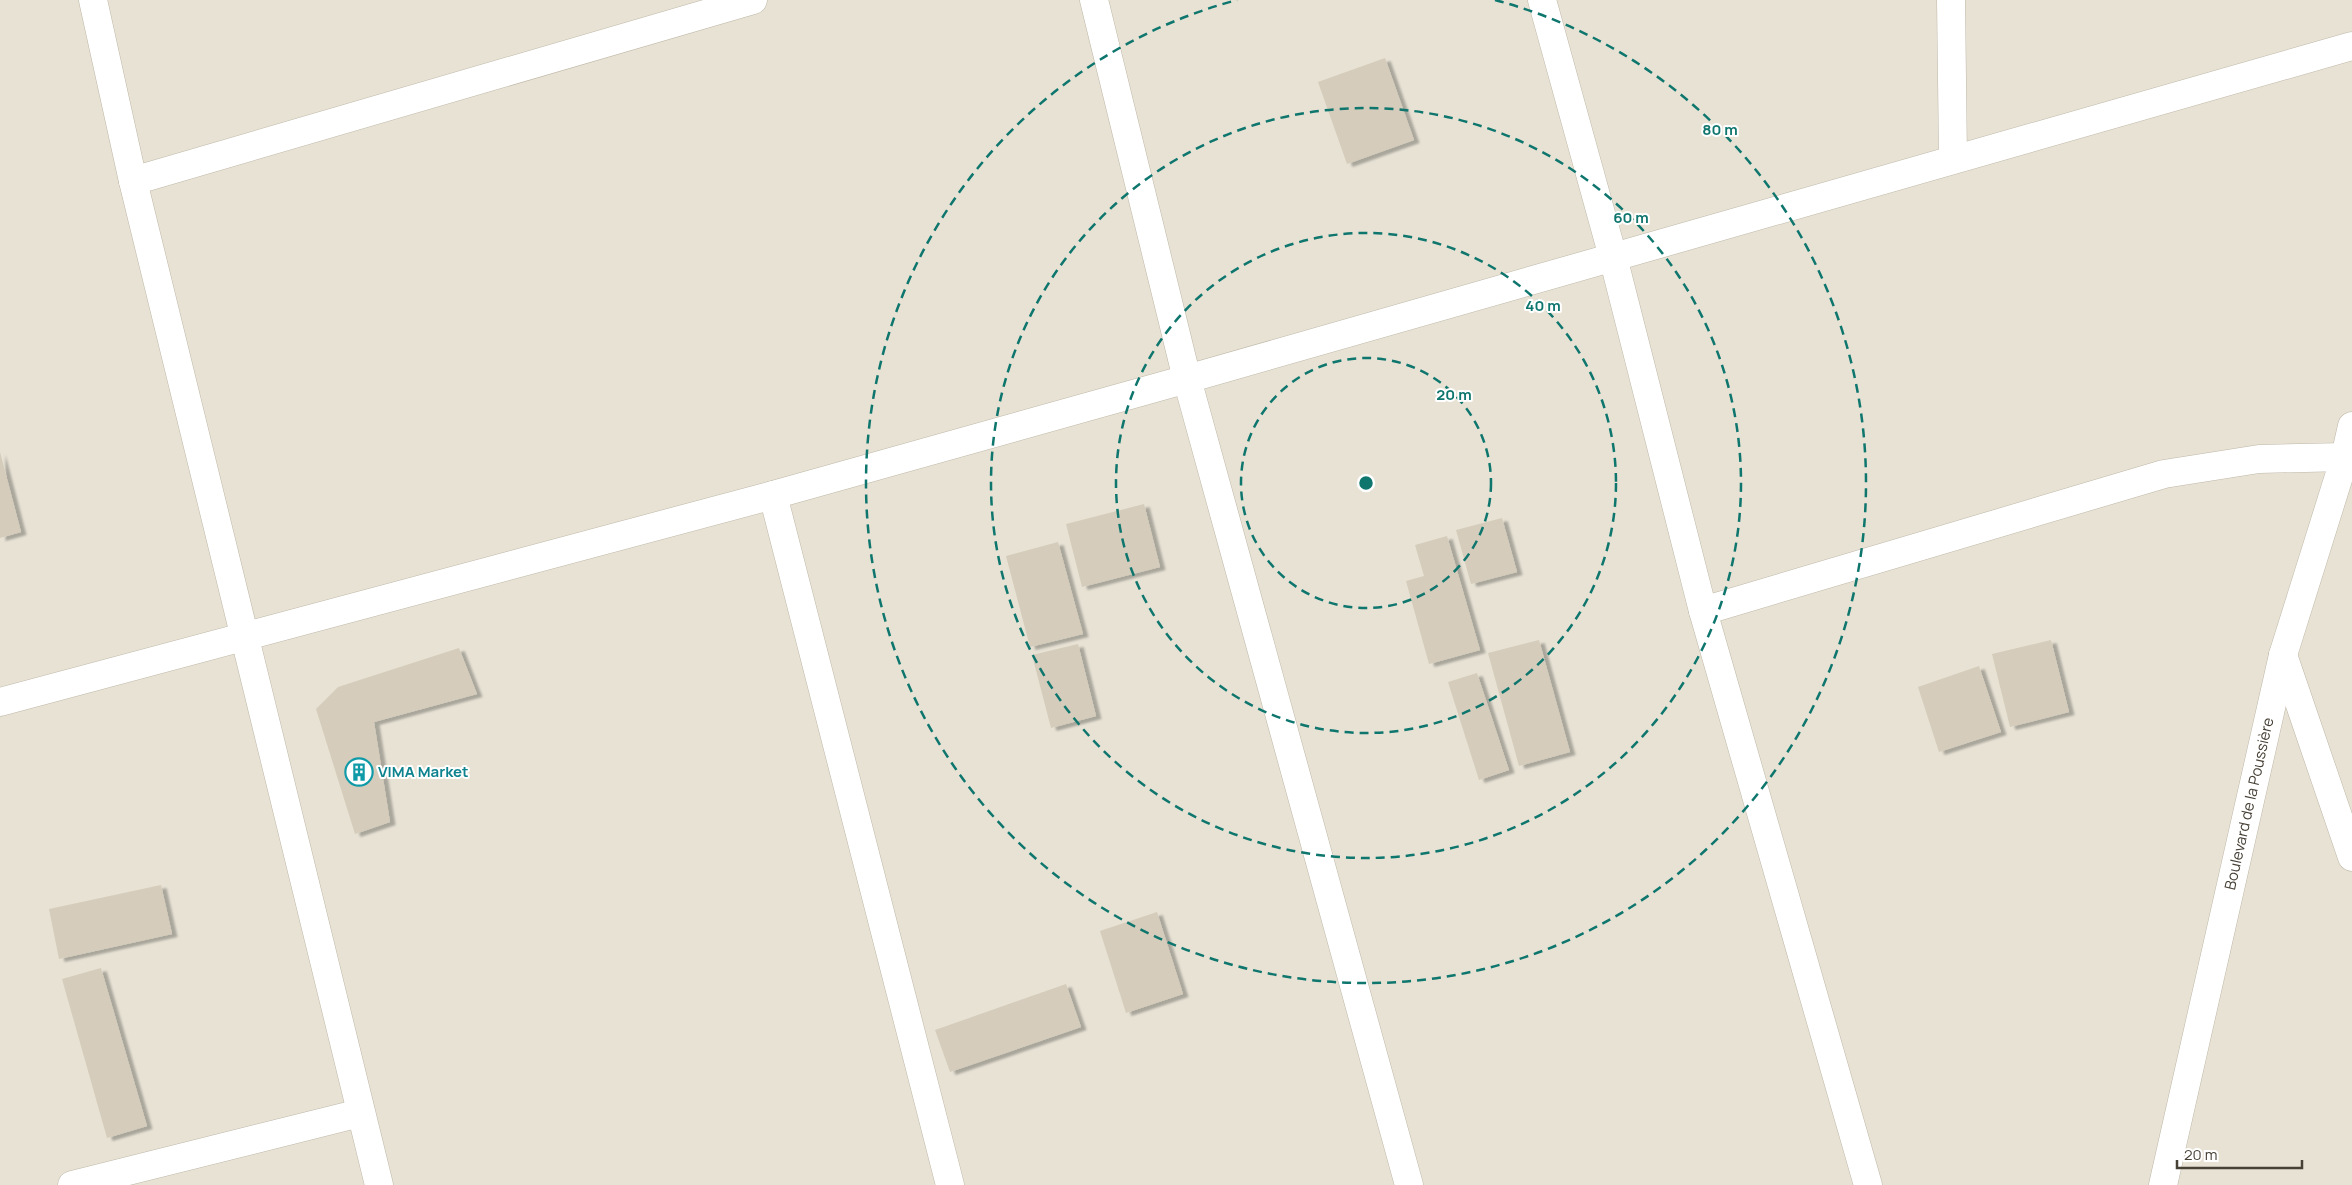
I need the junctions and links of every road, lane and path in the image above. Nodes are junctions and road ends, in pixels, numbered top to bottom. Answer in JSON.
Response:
{"nodes":[{"id":1,"x":93,"y":0,"type":"edge"},
{"id":2,"x":753,"y":0,"type":"edge"},
{"id":3,"x":1094,"y":0,"type":"edge"},
{"id":4,"x":1542,"y":0,"type":"edge"},
{"id":5,"x":1951,"y":0,"type":"edge"},
{"id":6,"x":2352,"y":46,"type":"edge"},
{"id":7,"x":1953,"y":158,"type":"junction"},
{"id":8,"x":133,"y":181,"type":"junction"},
{"id":9,"x":1613,"y":257,"type":"junction"},
{"id":10,"x":1187,"y":379,"type":"junction"},
{"id":11,"x":2352,"y":426,"type":"edge"},
{"id":12,"x":2345,"y":457,"type":"junction"},
{"id":13,"x":773,"y":495,"type":"junction"},
{"id":14,"x":1703,"y":611,"type":"junction"},
{"id":15,"x":246,"y":637,"type":"junction"},
{"id":16,"x":2283,"y":655,"type":"junction"},
{"id":17,"x":0,"y":702,"type":"edge"},
{"id":18,"x":2352,"y":857,"type":"edge"},
{"id":19,"x":360,"y":1113,"type":"junction"},
{"id":20,"x":72,"y":1185,"type":"edge"},
{"id":21,"x":379,"y":1185,"type":"edge"},
{"id":22,"x":950,"y":1185,"type":"edge"},
{"id":23,"x":1410,"y":1185,"type":"edge"},
{"id":24,"x":1868,"y":1185,"type":"edge"},
{"id":25,"x":2163,"y":1185,"type":"edge"}],
"edges":[{"from":1,"to":8,"type":"street"},
{"from":2,"to":8,"type":"street"},
{"from":3,"to":10,"type":"street"},
{"from":4,"to":9,"type":"street"},
{"from":5,"to":7,"type":"street"},
{"from":6,"to":7,"type":"street"},
{"from":7,"to":9,"type":"street"},
{"from":8,"to":15,"type":"street"},
{"from":9,"to":10,"type":"street"},
{"from":9,"to":14,"type":"street"},
{"from":10,"to":13,"type":"street"},
{"from":10,"to":23,"type":"street"},
{"from":11,"to":12,"type":"street","name":"Boulevard de la Poussière"},
{"from":12,"to":14,"type":"street"},
{"from":12,"to":16,"type":"street","name":"Boulevard de la Poussière"},
{"from":13,"to":15,"type":"street"},
{"from":13,"to":22,"type":"street"},
{"from":14,"to":24,"type":"street"},
{"from":15,"to":17,"type":"street"},
{"from":15,"to":19,"type":"street"},
{"from":16,"to":18,"type":"street"},
{"from":16,"to":25,"type":"street","name":"Boulevard de la Poussière"},
{"from":19,"to":20,"type":"street"},
{"from":19,"to":21,"type":"street"}]}
